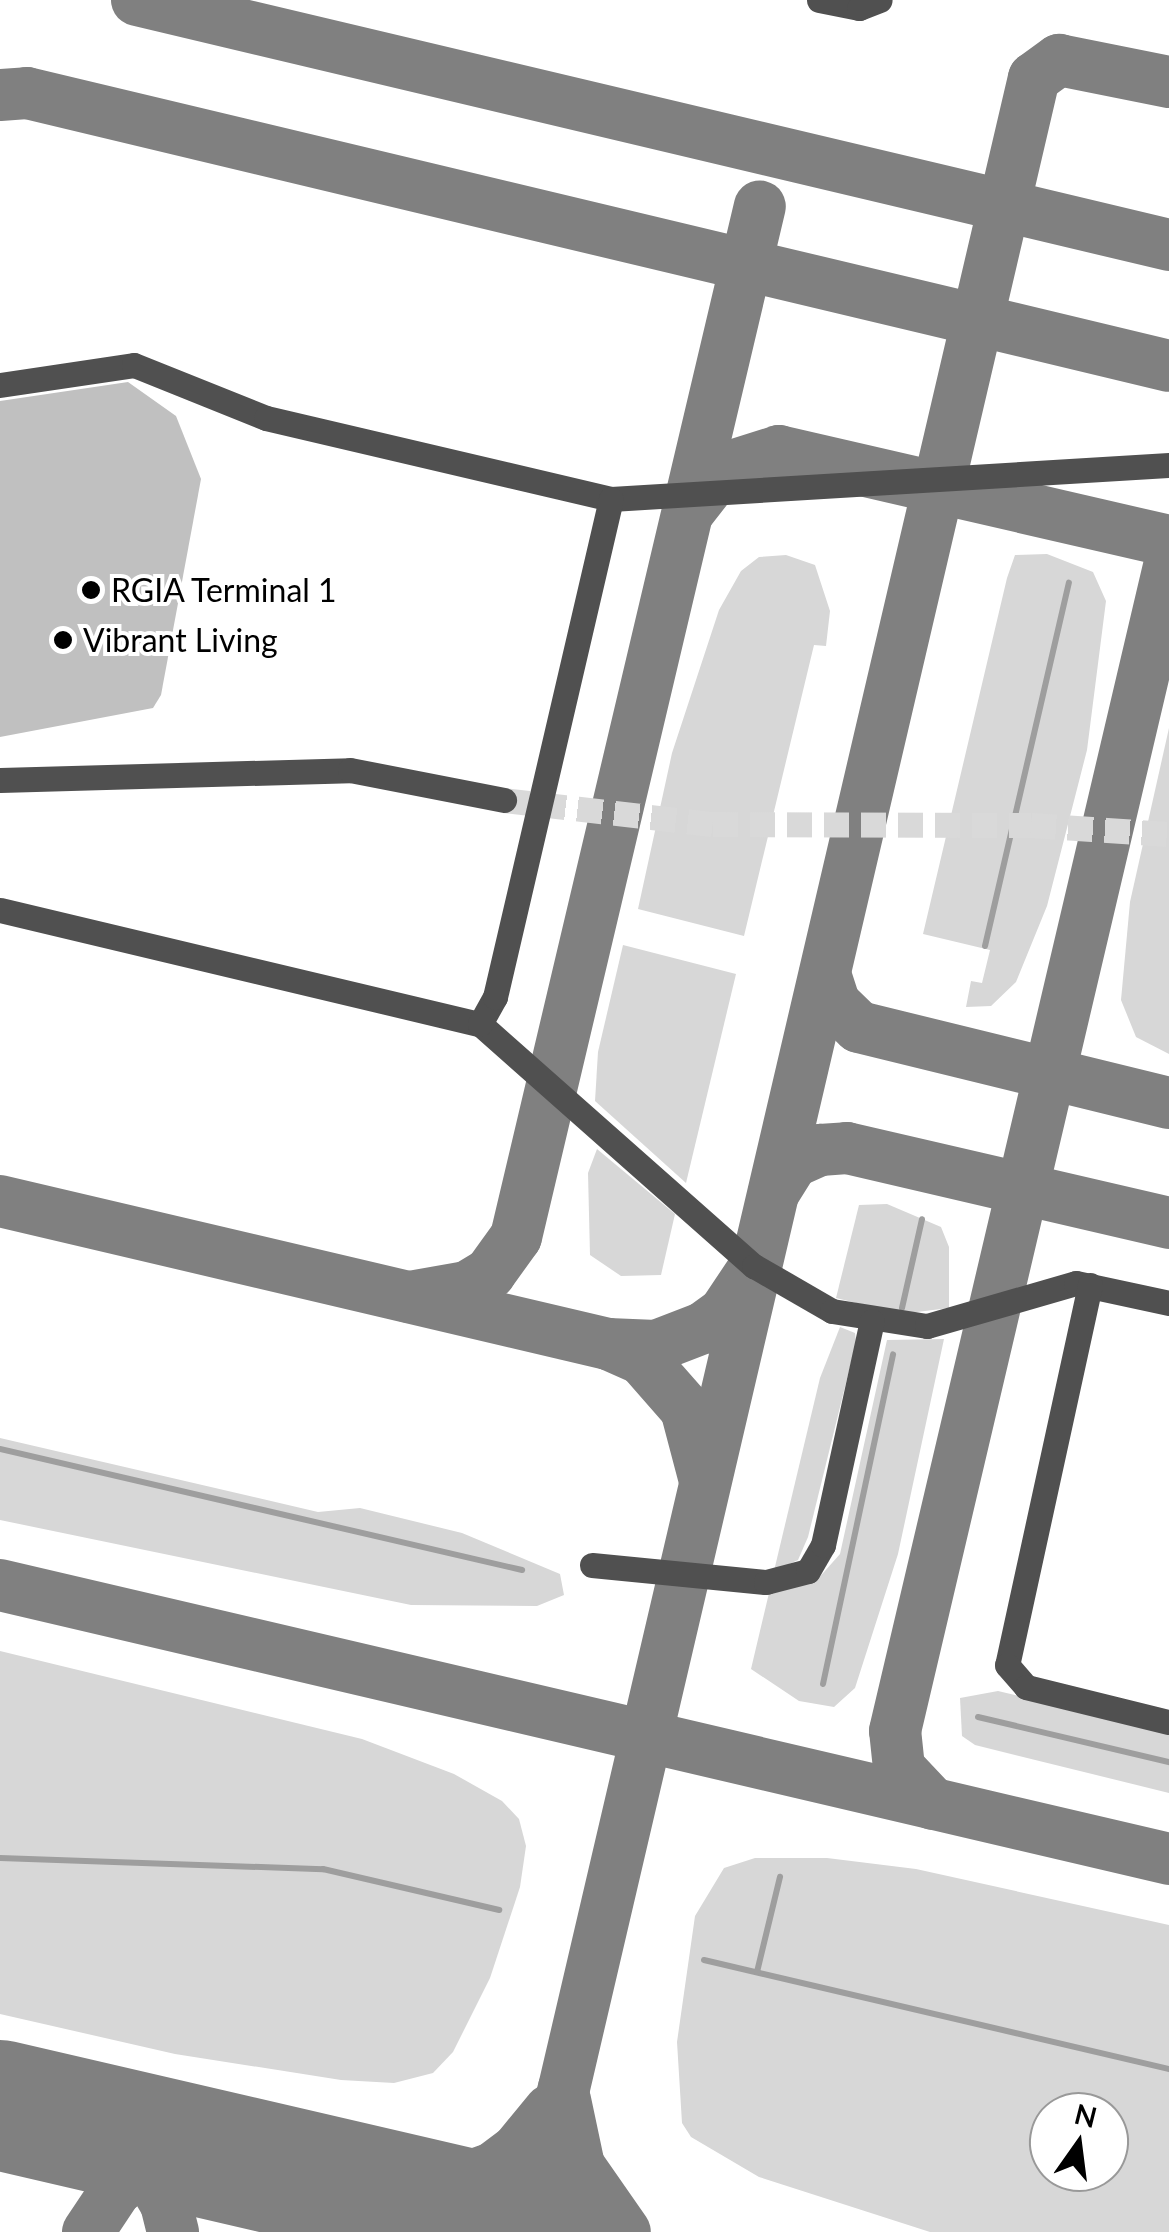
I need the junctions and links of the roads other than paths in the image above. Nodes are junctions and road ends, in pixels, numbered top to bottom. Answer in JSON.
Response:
{"nodes":[{"id":1,"x":819,"y":0,"type":"edge"},
{"id":2,"x":880,"y":0,"type":"edge"},
{"id":3,"x":0,"y":385,"type":"edge"},
{"id":4,"x":1169,"y":465,"type":"edge"},
{"id":5,"x":612,"y":499,"type":"junction"},
{"id":6,"x":0,"y":780,"type":"edge"},
{"id":7,"x":504,"y":800,"type":"tunnel mouth"},
{"id":8,"x":0,"y":910,"type":"edge"},
{"id":9,"x":480,"y":1024,"type":"junction"},
{"id":10,"x":1090,"y":1285,"type":"junction"},
{"id":11,"x":1169,"y":1304,"type":"edge"},
{"id":12,"x":872,"y":1321,"type":"junction"},
{"id":13,"x":592,"y":1565,"type":"dead end"},
{"id":14,"x":1169,"y":1722,"type":"edge"}],
"edges":[{"from":1,"to":2,"type":"lane"},
{"from":3,"to":5,"type":"lane"},
{"from":4,"to":5,"type":"lane"},
{"from":5,"to":9,"type":"lane"},
{"from":6,"to":7,"type":"lane"},
{"from":8,"to":9,"type":"lane"},
{"from":9,"to":12,"type":"lane"},
{"from":10,"to":11,"type":"lane"},
{"from":10,"to":12,"type":"lane"},
{"from":10,"to":14,"type":"lane"},
{"from":12,"to":13,"type":"lane"}]}
